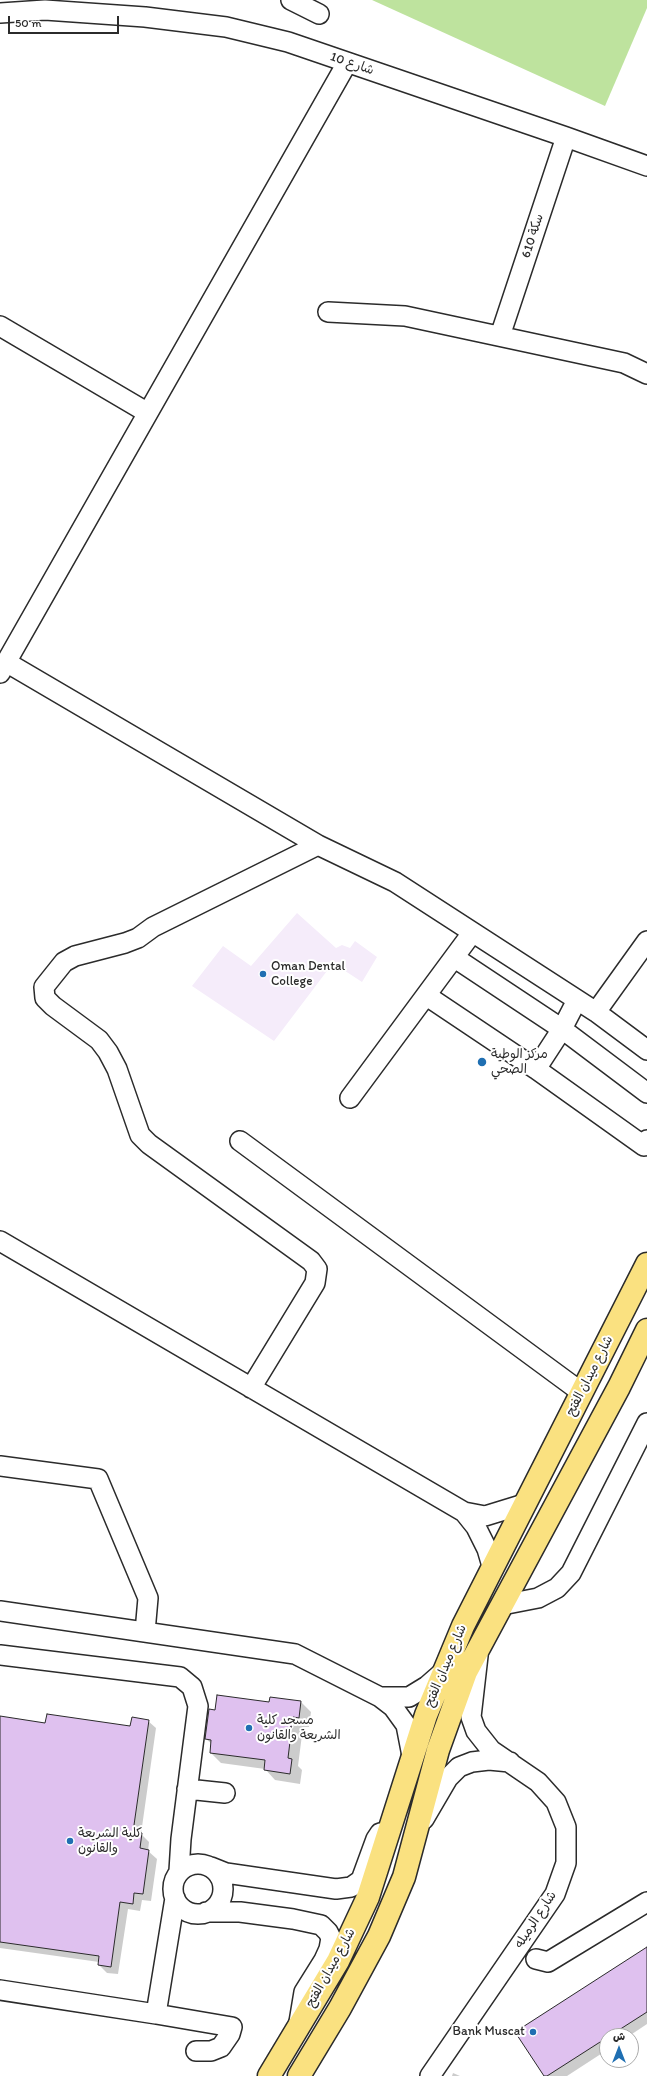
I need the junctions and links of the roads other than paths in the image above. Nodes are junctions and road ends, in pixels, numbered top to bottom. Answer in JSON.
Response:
{"nodes":[{"id":1,"x":9,"y":0,"type":"edge"},
{"id":2,"x":291,"y":0,"type":"edge"},
{"id":3,"x":46,"y":10,"type":"junction"},
{"id":4,"x":0,"y":13,"type":"edge"},
{"id":5,"x":319,"y":14,"type":"dead end"},
{"id":6,"x":347,"y":63,"type":"junction"},
{"id":7,"x":566,"y":137,"type":"junction"},
{"id":8,"x":647,"y":166,"type":"edge"},
{"id":9,"x":328,"y":312,"type":"dead end"},
{"id":10,"x":0,"y":326,"type":"edge"},
{"id":11,"x":500,"y":336,"type":"junction"},
{"id":12,"x":647,"y":374,"type":"edge"},
{"id":13,"x":148,"y":413,"type":"junction"},
{"id":14,"x":3,"y":667,"type":"edge"},
{"id":15,"x":318,"y":845,"type":"junction"},
{"id":16,"x":472,"y":933,"type":"junction"},
{"id":17,"x":647,"y":941,"type":"edge"},
{"id":18,"x":455,"y":958,"type":"junction"},
{"id":19,"x":427,"y":996,"type":"junction"},
{"id":20,"x":577,"y":1000,"type":"junction"},
{"id":21,"x":596,"y":1012,"type":"junction"},
{"id":22,"x":562,"y":1030,"type":"junction"},
{"id":23,"x":647,"y":1050,"type":"edge"},
{"id":24,"x":536,"y":1068,"type":"junction"},
{"id":25,"x":647,"y":1093,"type":"edge"},
{"id":26,"x":350,"y":1098,"type":"dead end"},
{"id":27,"x":647,"y":1140,"type":"edge"},
{"id":28,"x":240,"y":1141,"type":"dead end"},
{"id":29,"x":0,"y":1241,"type":"edge"},
{"id":30,"x":647,"y":1264,"type":"edge"},
{"id":31,"x":647,"y":1330,"type":"edge"},
{"id":32,"x":251,"y":1388,"type":"junction"},
{"id":33,"x":581,"y":1392,"type":"junction"},
{"id":34,"x":647,"y":1423,"type":"edge"},
{"id":35,"x":0,"y":1466,"type":"edge"},
{"id":36,"x":524,"y":1504,"type":"junction"},
{"id":37,"x":464,"y":1512,"type":"junction"},
{"id":38,"x":492,"y":1566,"type":"junction"},
{"id":39,"x":502,"y":1605,"type":"junction"},
{"id":40,"x":0,"y":1611,"type":"edge"},
{"id":41,"x":145,"y":1632,"type":"junction"},
{"id":42,"x":478,"y":1649,"type":"junction"},
{"id":43,"x":0,"y":1655,"type":"edge"},
{"id":44,"x":443,"y":1672,"type":"junction"},
{"id":45,"x":380,"y":1697,"type":"junction"},
{"id":46,"x":412,"y":1756,"type":"junction"},
{"id":47,"x":510,"y":1762,"type":"junction"},
{"id":48,"x":187,"y":1789,"type":"junction"},
{"id":49,"x":225,"y":1793,"type":"dead end"},
{"id":50,"x":392,"y":1816,"type":"junction"},
{"id":51,"x":416,"y":1831,"type":"junction"},
{"id":52,"x":181,"y":1838,"type":"junction"},
{"id":53,"x":207,"y":1866,"type":"junction"},
{"id":54,"x":179,"y":1872,"type":"junction"},
{"id":55,"x":248,"y":1876,"type":"junction"},
{"id":56,"x":175,"y":1898,"type":"junction"},
{"id":57,"x":647,"y":1902,"type":"edge"},
{"id":58,"x":200,"y":1912,"type":"junction"},
{"id":59,"x":240,"y":1912,"type":"junction"},
{"id":60,"x":168,"y":1933,"type":"junction"},
{"id":61,"x":523,"y":1941,"type":"junction"},
{"id":62,"x":536,"y":1959,"type":"junction"},
{"id":63,"x":509,"y":1961,"type":"junction"},
{"id":64,"x":0,"y":1990,"type":"edge"},
{"id":65,"x":156,"y":2014,"type":"junction"},
{"id":66,"x":201,"y":2022,"type":"dead end"},
{"id":67,"x":298,"y":2025,"type":"junction"},
{"id":68,"x":269,"y":2076,"type":"edge"},
{"id":69,"x":300,"y":2076,"type":"edge"},
{"id":70,"x":430,"y":2076,"type":"edge"}],
"edges":[{"from":1,"to":3,"type":"street","name":"شارع 10"},
{"from":2,"to":5,"type":"street"},
{"from":3,"to":4,"type":"street","name":"شارع 10"},
{"from":3,"to":6,"type":"street","name":"شارع 10"},
{"from":6,"to":7,"type":"street","name":"شارع 10"},
{"from":6,"to":13,"type":"street"},
{"from":7,"to":8,"type":"street","name":"شارع 10"},
{"from":7,"to":11,"type":"street","name":"سكة 610"},
{"from":9,"to":11,"type":"street"},
{"from":10,"to":13,"type":"street"},
{"from":11,"to":12,"type":"street"},
{"from":13,"to":14,"type":"street"},
{"from":14,"to":15,"type":"street"},
{"from":15,"to":16,"type":"street"},
{"from":15,"to":32,"type":"street"},
{"from":16,"to":18,"type":"street"},
{"from":16,"to":20,"type":"street"},
{"from":17,"to":21,"type":"street"},
{"from":18,"to":19,"type":"street"},
{"from":18,"to":22,"type":"street"},
{"from":19,"to":24,"type":"street"},
{"from":19,"to":26,"type":"street"},
{"from":20,"to":21,"type":"street"},
{"from":20,"to":22,"type":"street"},
{"from":21,"to":23,"type":"street"},
{"from":22,"to":24,"type":"street"},
{"from":22,"to":25,"type":"street"},
{"from":24,"to":27,"type":"street"},
{"from":28,"to":33,"type":"street"},
{"from":29,"to":32,"type":"street"},
{"from":30,"to":33,"type":"main road","name":"شارع ميدان الفتح"},
{"from":31,"to":39,"type":"main road","name":"شارع ميدان الفتح"},
{"from":32,"to":37,"type":"street"},
{"from":33,"to":36,"type":"main road","name":"شارع ميدان الفتح"},
{"from":34,"to":39,"type":"street"},
{"from":35,"to":41,"type":"street"},
{"from":36,"to":37,"type":"street"},
{"from":36,"to":38,"type":"main road","name":"شارع ميدان الفتح"},
{"from":37,"to":38,"type":"street"},
{"from":38,"to":44,"type":"main road","name":"شارع ميدان الفتح"},
{"from":39,"to":42,"type":"main road","name":"شارع ميدان الفتح"},
{"from":40,"to":41,"type":"street"},
{"from":41,"to":45,"type":"street"},
{"from":42,"to":47,"type":"street","name":"شارع الرميله"},
{"from":42,"to":51,"type":"main road","name":"شارع ميدان الفتح"},
{"from":43,"to":48,"type":"street"},
{"from":44,"to":45,"type":"street"},
{"from":44,"to":46,"type":"main road","name":"شارع ميدان الفتح"},
{"from":45,"to":46,"type":"street"},
{"from":46,"to":50,"type":"main road","name":"شارع ميدان الفتح"},
{"from":47,"to":51,"type":"street"},
{"from":47,"to":61,"type":"street","name":"شارع الرميله"},
{"from":48,"to":49,"type":"street"},
{"from":48,"to":52,"type":"street"},
{"from":50,"to":55,"type":"street"},
{"from":50,"to":67,"type":"main road","name":"شارع ميدان الفتح"},
{"from":51,"to":69,"type":"main road","name":"شارع ميدان الفتح"},
{"from":52,"to":53,"type":"street"},
{"from":52,"to":54,"type":"street"},
{"from":53,"to":54,"type":"street"},
{"from":53,"to":55,"type":"street"},
{"from":53,"to":58,"type":"street"},
{"from":54,"to":56,"type":"street"},
{"from":55,"to":59,"type":"street"},
{"from":56,"to":58,"type":"street"},
{"from":56,"to":60,"type":"street"},
{"from":57,"to":62,"type":"street"},
{"from":58,"to":59,"type":"street"},
{"from":58,"to":60,"type":"street"},
{"from":59,"to":67,"type":"street"},
{"from":60,"to":65,"type":"street"},
{"from":61,"to":62,"type":"street"},
{"from":61,"to":63,"type":"street","name":"شارع الرميله"},
{"from":62,"to":63,"type":"street"},
{"from":63,"to":70,"type":"street","name":"شارع الرميله"},
{"from":64,"to":65,"type":"street"},
{"from":65,"to":66,"type":"street"},
{"from":67,"to":68,"type":"main road","name":"شارع ميدان الفتح"}]}
